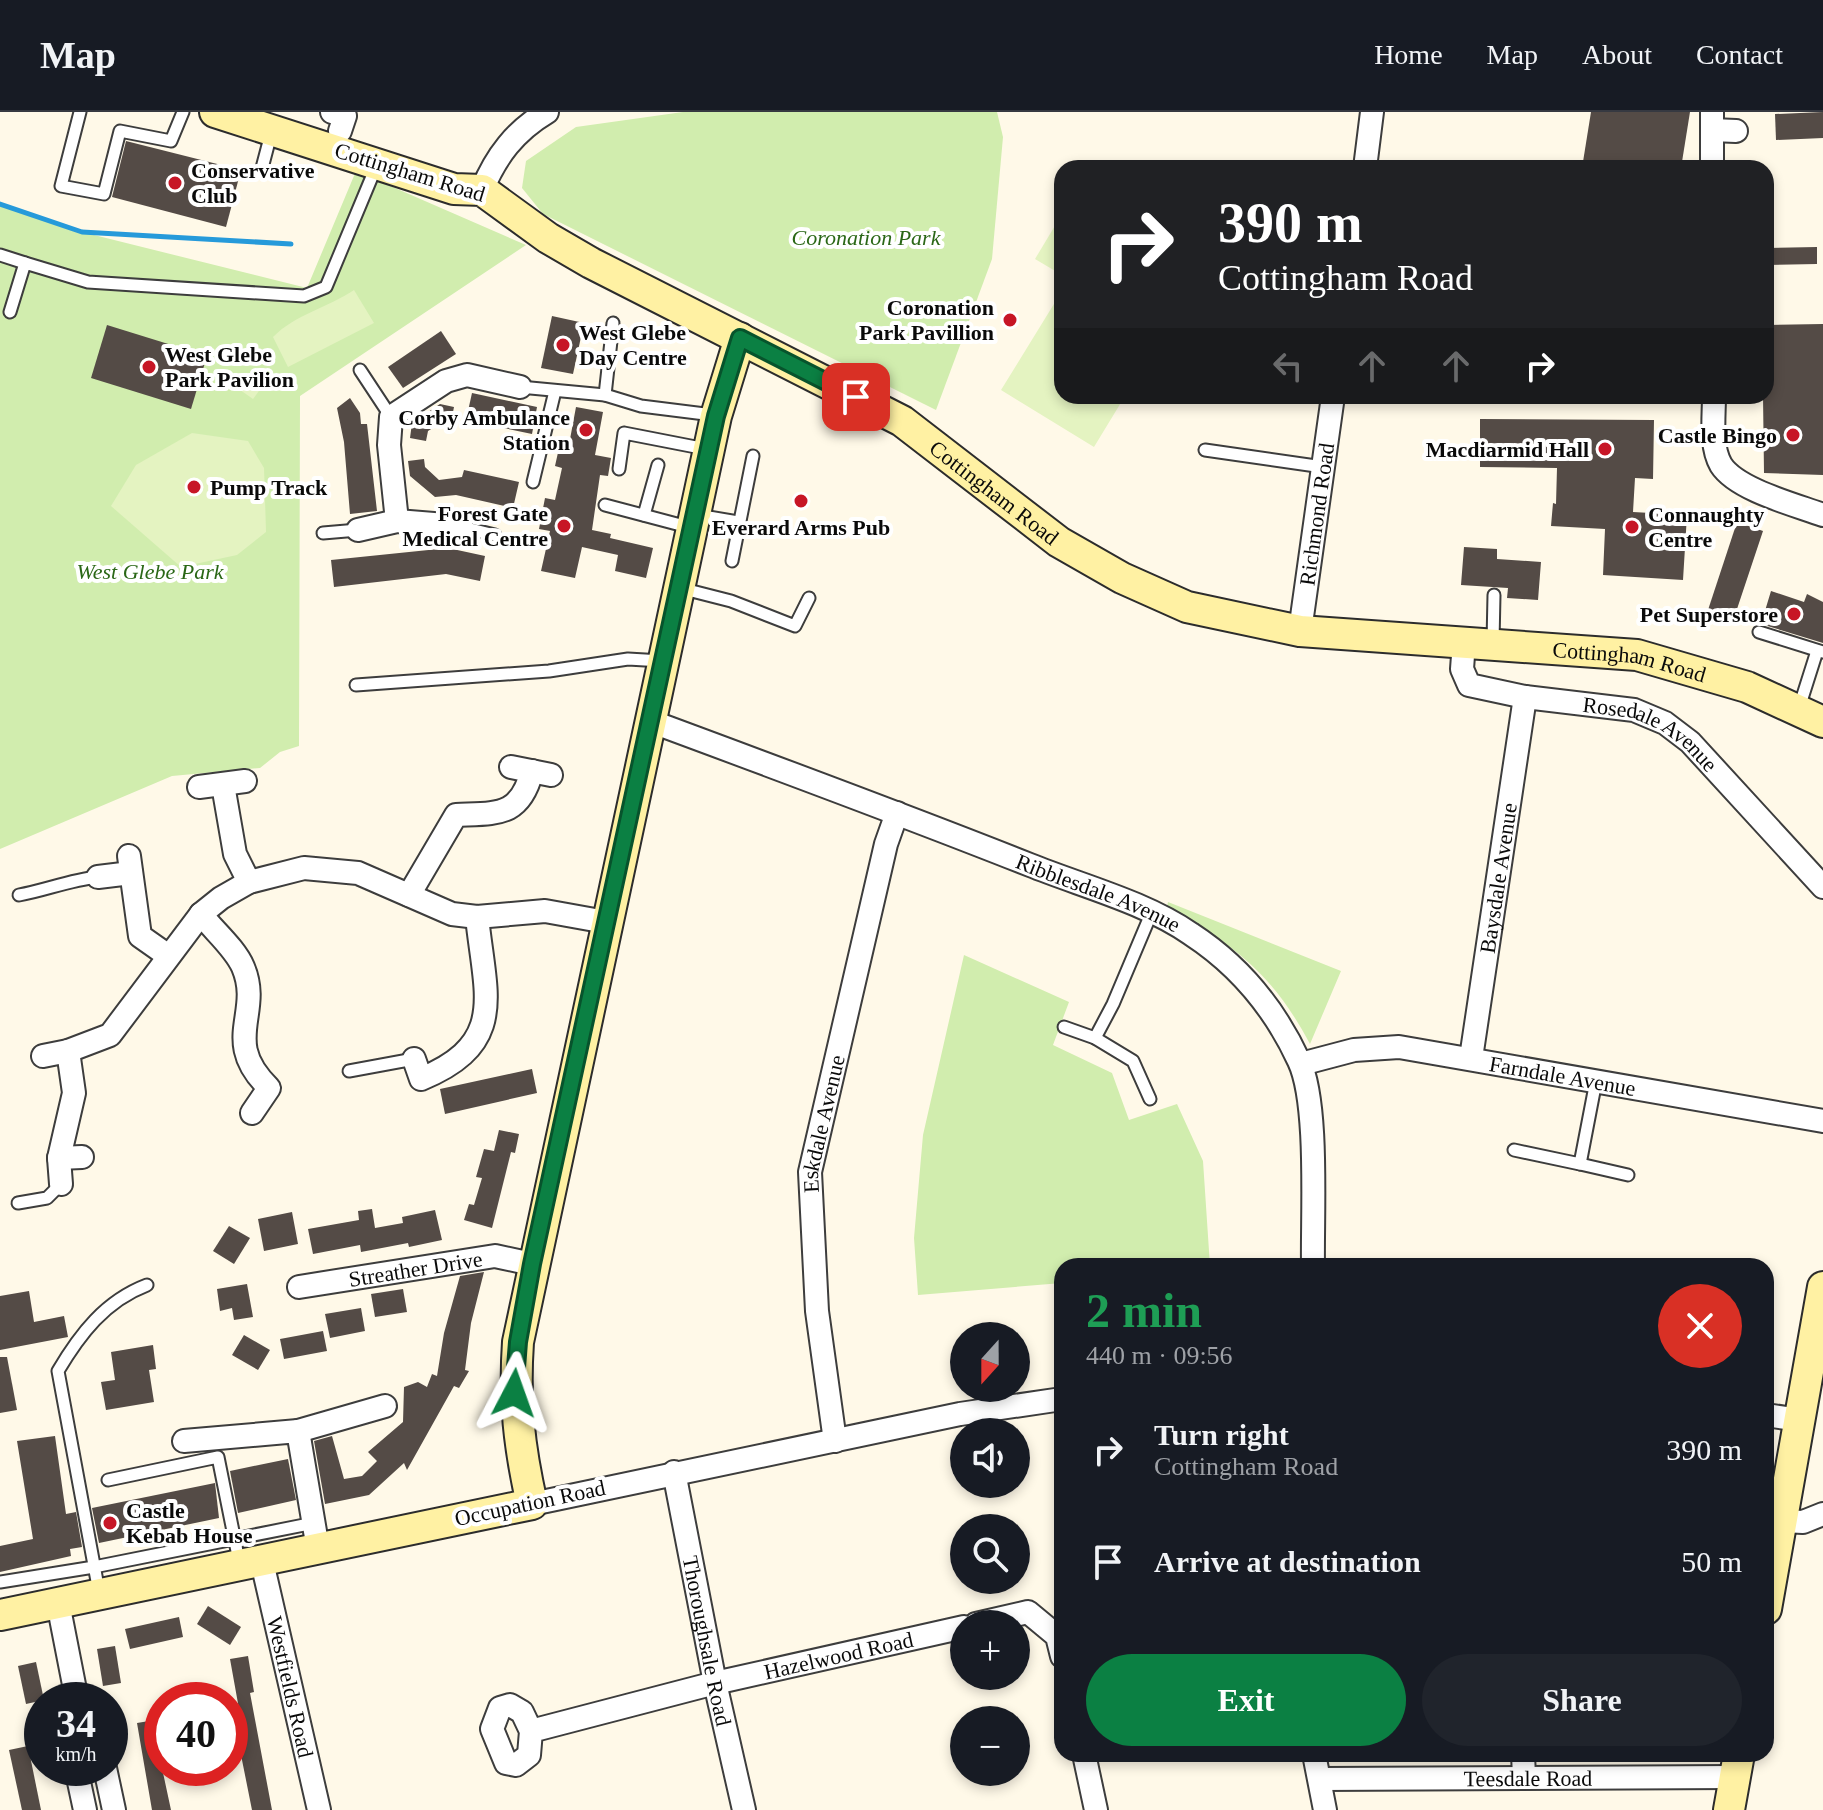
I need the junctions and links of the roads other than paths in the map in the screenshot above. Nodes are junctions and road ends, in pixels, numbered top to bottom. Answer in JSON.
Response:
{"nodes":[{"id":1,"x":80,"y":112,"type":"edge"},
{"id":2,"x":183,"y":112,"type":"edge"},
{"id":3,"x":215,"y":112,"type":"edge"},
{"id":4,"x":547,"y":112,"type":"edge"},
{"id":5,"x":1372,"y":112,"type":"edge"},
{"id":6,"x":1712,"y":121,"type":"edge"},
{"id":7,"x":272,"y":129,"type":"junction"},
{"id":8,"x":1736,"y":131,"type":"dead end"},
{"id":9,"x":1366,"y":160,"type":"edge"},
{"id":10,"x":1712,"y":160,"type":"edge"},
{"id":11,"x":378,"y":164,"type":"junction"},
{"id":12,"x":262,"y":168,"type":"dead end"},
{"id":13,"x":482,"y":190,"type":"junction"},
{"id":14,"x":0,"y":255,"type":"edge"},
{"id":15,"x":25,"y":263,"type":"junction"},
{"id":16,"x":10,"y":312,"type":"dead end"},
{"id":17,"x":613,"y":323,"type":"dead end"},
{"id":18,"x":740,"y":338,"type":"junction"},
{"id":19,"x":360,"y":370,"type":"dead end"},
{"id":20,"x":520,"y":387,"type":"joint"},
{"id":21,"x":555,"y":391,"type":"junction"},
{"id":22,"x":605,"y":395,"type":"junction"},
{"id":23,"x":1332,"y":404,"type":"edge"},
{"id":24,"x":1714,"y":404,"type":"edge"},
{"id":25,"x":716,"y":416,"type":"junction"},
{"id":26,"x":391,"y":417,"type":"junction"},
{"id":27,"x":710,"y":450,"type":"junction"},
{"id":28,"x":1205,"y":450,"type":"dead end"},
{"id":29,"x":753,"y":456,"type":"dead end"},
{"id":30,"x":658,"y":465,"type":"dead end"},
{"id":31,"x":1323,"y":467,"type":"junction"},
{"id":32,"x":619,"y":469,"type":"dead end"},
{"id":33,"x":533,"y":482,"type":"dead end"},
{"id":34,"x":605,"y":505,"type":"dead end"},
{"id":35,"x":644,"y":515,"type":"junction"},
{"id":36,"x":1823,"y":515,"type":"edge"},
{"id":37,"x":397,"y":521,"type":"junction"},
{"id":38,"x":694,"y":521,"type":"junction"},
{"id":39,"x":738,"y":522,"type":"junction"},
{"id":40,"x":458,"y":526,"type":"joint"},
{"id":41,"x":358,"y":530,"type":"joint"},
{"id":42,"x":323,"y":533,"type":"dead end"},
{"id":43,"x":495,"y":535,"type":"dead end"},
{"id":44,"x":732,"y":561,"type":"dead end"},
{"id":45,"x":679,"y":588,"type":"junction"},
{"id":46,"x":1494,"y":595,"type":"dead end"},
{"id":47,"x":809,"y":598,"type":"dead end"},
{"id":48,"x":1300,"y":631,"type":"junction"},
{"id":49,"x":1759,"y":632,"type":"dead end"},
{"id":50,"x":1478,"y":642,"type":"junction"},
{"id":51,"x":1820,"y":652,"type":"edge"},
{"id":52,"x":662,"y":661,"type":"junction"},
{"id":53,"x":356,"y":685,"type":"dead end"},
{"id":54,"x":1525,"y":697,"type":"junction"},
{"id":55,"x":1810,"y":717,"type":"edge"},
{"id":56,"x":650,"y":721,"type":"junction"},
{"id":57,"x":531,"y":771,"type":"dead end"},
{"id":58,"x":199,"y":787,"type":"dead end"},
{"id":59,"x":897,"y":813,"type":"junction"},
{"id":60,"x":98,"y":877,"type":"joint"},
{"id":61,"x":249,"y":882,"type":"junction"},
{"id":62,"x":1823,"y":887,"type":"edge"},
{"id":63,"x":19,"y":895,"type":"dead end"},
{"id":64,"x":409,"y":895,"type":"junction"},
{"id":65,"x":201,"y":914,"type":"junction"},
{"id":66,"x":1151,"y":914,"type":"junction"},
{"id":67,"x":477,"y":917,"type":"junction"},
{"id":68,"x":606,"y":922,"type":"junction"},
{"id":69,"x":167,"y":955,"type":"junction"},
{"id":70,"x":1064,"y":1027,"type":"dead end"},
{"id":71,"x":1095,"y":1038,"type":"junction"},
{"id":72,"x":68,"y":1051,"type":"junction"},
{"id":73,"x":43,"y":1056,"type":"dead end"},
{"id":74,"x":1471,"y":1058,"type":"junction"},
{"id":75,"x":414,"y":1059,"type":"joint"},
{"id":76,"x":1301,"y":1064,"type":"junction"},
{"id":77,"x":349,"y":1071,"type":"dead end"},
{"id":78,"x":1596,"y":1081,"type":"junction"},
{"id":79,"x":1150,"y":1099,"type":"dead end"},
{"id":80,"x":252,"y":1113,"type":"dead end"},
{"id":81,"x":1823,"y":1121,"type":"edge"},
{"id":82,"x":1514,"y":1150,"type":"dead end"},
{"id":83,"x":82,"y":1157,"type":"dead end"},
{"id":84,"x":59,"y":1158,"type":"junction"},
{"id":85,"x":1580,"y":1164,"type":"junction"},
{"id":86,"x":1628,"y":1175,"type":"dead end"},
{"id":87,"x":61,"y":1184,"type":"joint"},
{"id":88,"x":18,"y":1203,"type":"dead end"},
{"id":89,"x":1313,"y":1258,"type":"edge"},
{"id":90,"x":532,"y":1264,"type":"junction"},
{"id":91,"x":147,"y":1285,"type":"dead end"},
{"id":92,"x":299,"y":1287,"type":"dead end"},
{"id":93,"x":1823,"y":1287,"type":"edge"},
{"id":94,"x":1820,"y":1322,"type":"edge"},
{"id":95,"x":1054,"y":1400,"type":"edge"},
{"id":96,"x":385,"y":1406,"type":"dead end"},
{"id":97,"x":1774,"y":1416,"type":"edge"},
{"id":98,"x":1800,"y":1420,"type":"junction"},
{"id":99,"x":298,"y":1431,"type":"junction"},
{"id":100,"x":184,"y":1441,"type":"dead end"},
{"id":101,"x":835,"y":1441,"type":"junction"},
{"id":102,"x":674,"y":1472,"type":"junction"},
{"id":103,"x":108,"y":1480,"type":"dead end"},
{"id":104,"x":532,"y":1504,"type":"junction"},
{"id":105,"x":1823,"y":1514,"type":"edge"},
{"id":106,"x":1782,"y":1521,"type":"junction"},
{"id":107,"x":316,"y":1536,"type":"junction"},
{"id":108,"x":245,"y":1555,"type":"junction"},
{"id":109,"x":1774,"y":1565,"type":"edge"},
{"id":110,"x":97,"y":1580,"type":"junction"},
{"id":111,"x":0,"y":1582,"type":"edge"},
{"id":112,"x":58,"y":1603,"type":"junction"},
{"id":113,"x":1030,"y":1614,"type":"edge"},
{"id":114,"x":0,"y":1615,"type":"edge"},
{"id":115,"x":950,"y":1630,"type":"edge"},
{"id":116,"x":1054,"y":1634,"type":"edge"},
{"id":117,"x":73,"y":1682,"type":"edge"},
{"id":118,"x":715,"y":1683,"type":"junction"},
{"id":119,"x":531,"y":1731,"type":"dead end"},
{"id":120,"x":1086,"y":1762,"type":"edge"},
{"id":121,"x":1316,"y":1762,"type":"edge"},
{"id":122,"x":1523,"y":1762,"type":"edge"},
{"id":123,"x":1737,"y":1765,"type":"edge"},
{"id":124,"x":1524,"y":1777,"type":"junction"},
{"id":125,"x":1320,"y":1779,"type":"junction"},
{"id":126,"x":80,"y":1786,"type":"edge"},
{"id":127,"x":109,"y":1786,"type":"edge"},
{"id":128,"x":85,"y":1810,"type":"edge"},
{"id":129,"x":114,"y":1810,"type":"edge"},
{"id":130,"x":319,"y":1810,"type":"edge"},
{"id":131,"x":744,"y":1810,"type":"edge"},
{"id":132,"x":1096,"y":1810,"type":"edge"},
{"id":133,"x":1325,"y":1810,"type":"edge"},
{"id":134,"x":1729,"y":1810,"type":"edge"}],
"edges":[{"from":1,"to":2,"type":"lane"},
{"from":3,"to":7,"type":"street","name":"Cottingham Road"},
{"from":4,"to":13,"type":"street"},
{"from":5,"to":9,"type":"street"},
{"from":6,"to":8,"type":"street"},
{"from":6,"to":10,"type":"street"},
{"from":7,"to":11,"type":"street","name":"Cottingham Road"},
{"from":7,"to":12,"type":"lane"},
{"from":11,"to":13,"type":"street","name":"Cottingham Road"},
{"from":11,"to":15,"type":"lane"},
{"from":13,"to":18,"type":"street","name":"Cottingham Road"},
{"from":14,"to":15,"type":"lane"},
{"from":15,"to":16,"type":"lane"},
{"from":17,"to":22,"type":"lane"},
{"from":18,"to":25,"type":"street"},
{"from":18,"to":48,"type":"street","name":"Cottingham Road"},
{"from":19,"to":26,"type":"lane"},
{"from":20,"to":21,"type":"lane"},
{"from":20,"to":26,"type":"street"},
{"from":21,"to":22,"type":"lane"},
{"from":21,"to":33,"type":"lane"},
{"from":22,"to":25,"type":"lane"},
{"from":23,"to":31,"type":"street","name":"Richmond Road"},
{"from":24,"to":36,"type":"street"},
{"from":25,"to":27,"type":"street"},
{"from":26,"to":37,"type":"street"},
{"from":27,"to":32,"type":"lane"},
{"from":27,"to":38,"type":"street"},
{"from":28,"to":31,"type":"lane"},
{"from":29,"to":39,"type":"lane"},
{"from":30,"to":35,"type":"lane"},
{"from":31,"to":48,"type":"street","name":"Richmond Road"},
{"from":34,"to":35,"type":"lane"},
{"from":35,"to":38,"type":"lane"},
{"from":37,"to":40,"type":"street"},
{"from":37,"to":41,"type":"street"},
{"from":38,"to":39,"type":"lane"},
{"from":38,"to":45,"type":"street"},
{"from":39,"to":44,"type":"lane"},
{"from":40,"to":43,"type":"lane"},
{"from":41,"to":42,"type":"lane"},
{"from":45,"to":47,"type":"lane"},
{"from":45,"to":52,"type":"street"},
{"from":46,"to":50,"type":"lane"},
{"from":48,"to":50,"type":"street","name":"Cottingham Road"},
{"from":49,"to":51,"type":"lane"},
{"from":50,"to":54,"type":"street","name":"Rosedale Avenue"},
{"from":50,"to":55,"type":"street","name":"Cottingham Road"},
{"from":51,"to":55,"type":"lane"},
{"from":52,"to":53,"type":"lane"},
{"from":52,"to":56,"type":"street"},
{"from":54,"to":62,"type":"street","name":"Rosedale Avenue"},
{"from":54,"to":74,"type":"street","name":"Baysdale Avenue"},
{"from":56,"to":59,"type":"street","name":"Ribblesdale Avenue"},
{"from":56,"to":68,"type":"street"},
{"from":57,"to":64,"type":"street"},
{"from":58,"to":61,"type":"street"},
{"from":59,"to":66,"type":"street","name":"Ribblesdale Avenue"},
{"from":59,"to":101,"type":"street","name":"Eskdale Avenue"},
{"from":60,"to":63,"type":"lane"},
{"from":60,"to":69,"type":"street"},
{"from":61,"to":64,"type":"street"},
{"from":61,"to":65,"type":"street"},
{"from":64,"to":67,"type":"street"},
{"from":65,"to":69,"type":"street"},
{"from":65,"to":80,"type":"street"},
{"from":66,"to":71,"type":"lane"},
{"from":66,"to":76,"type":"street","name":"Ribblesdale Avenue"},
{"from":67,"to":68,"type":"street"},
{"from":67,"to":75,"type":"street"},
{"from":68,"to":90,"type":"street"},
{"from":69,"to":72,"type":"street"},
{"from":70,"to":71,"type":"lane"},
{"from":71,"to":79,"type":"lane"},
{"from":72,"to":73,"type":"street"},
{"from":72,"to":84,"type":"street"},
{"from":74,"to":76,"type":"street","name":"Farndale Avenue"},
{"from":74,"to":78,"type":"street","name":"Farndale Avenue"},
{"from":75,"to":77,"type":"lane"},
{"from":76,"to":89,"type":"street","name":"Ribblesdale Avenue"},
{"from":78,"to":81,"type":"street","name":"Farndale Avenue"},
{"from":78,"to":85,"type":"lane"},
{"from":82,"to":85,"type":"lane"},
{"from":83,"to":84,"type":"street"},
{"from":84,"to":87,"type":"street"},
{"from":85,"to":86,"type":"lane"},
{"from":87,"to":88,"type":"lane"},
{"from":90,"to":92,"type":"street","name":"Streather Drive"},
{"from":90,"to":104,"type":"street"},
{"from":91,"to":110,"type":"lane"},
{"from":93,"to":94,"type":"street"},
{"from":94,"to":98,"type":"street"},
{"from":95,"to":101,"type":"street","name":"Occupation Road"},
{"from":96,"to":99,"type":"street"},
{"from":97,"to":98,"type":"street"},
{"from":98,"to":106,"type":"street"},
{"from":99,"to":100,"type":"street"},
{"from":99,"to":107,"type":"street"},
{"from":101,"to":102,"type":"street","name":"Occupation Road"},
{"from":102,"to":104,"type":"street","name":"Occupation Road"},
{"from":102,"to":118,"type":"street","name":"Thoroughsale Road"},
{"from":103,"to":108,"type":"lane"},
{"from":104,"to":107,"type":"street","name":"Occupation Road"},
{"from":105,"to":106,"type":"street"},
{"from":106,"to":109,"type":"street"},
{"from":107,"to":108,"type":"street","name":"Occupation Road"},
{"from":108,"to":110,"type":"street","name":"Occupation Road"},
{"from":108,"to":130,"type":"street","name":"Westfields Road"},
{"from":110,"to":111,"type":"lane"},
{"from":110,"to":112,"type":"street","name":"Occupation Road"},
{"from":112,"to":114,"type":"street","name":"Occupation Road"},
{"from":112,"to":117,"type":"street"},
{"from":113,"to":116,"type":"street"},
{"from":115,"to":118,"type":"street","name":"Hazelwood Road"},
{"from":118,"to":119,"type":"street","name":"Hazelwood Road"},
{"from":118,"to":131,"type":"street","name":"Thoroughsale Road"},
{"from":120,"to":132,"type":"street"},
{"from":121,"to":125,"type":"street"},
{"from":122,"to":124,"type":"street"},
{"from":123,"to":124,"type":"street","name":"Teesdale Road"},
{"from":123,"to":134,"type":"street"},
{"from":124,"to":125,"type":"street","name":"Teesdale Road"},
{"from":125,"to":133,"type":"street"},
{"from":126,"to":128,"type":"street"},
{"from":127,"to":129,"type":"street"}]}
